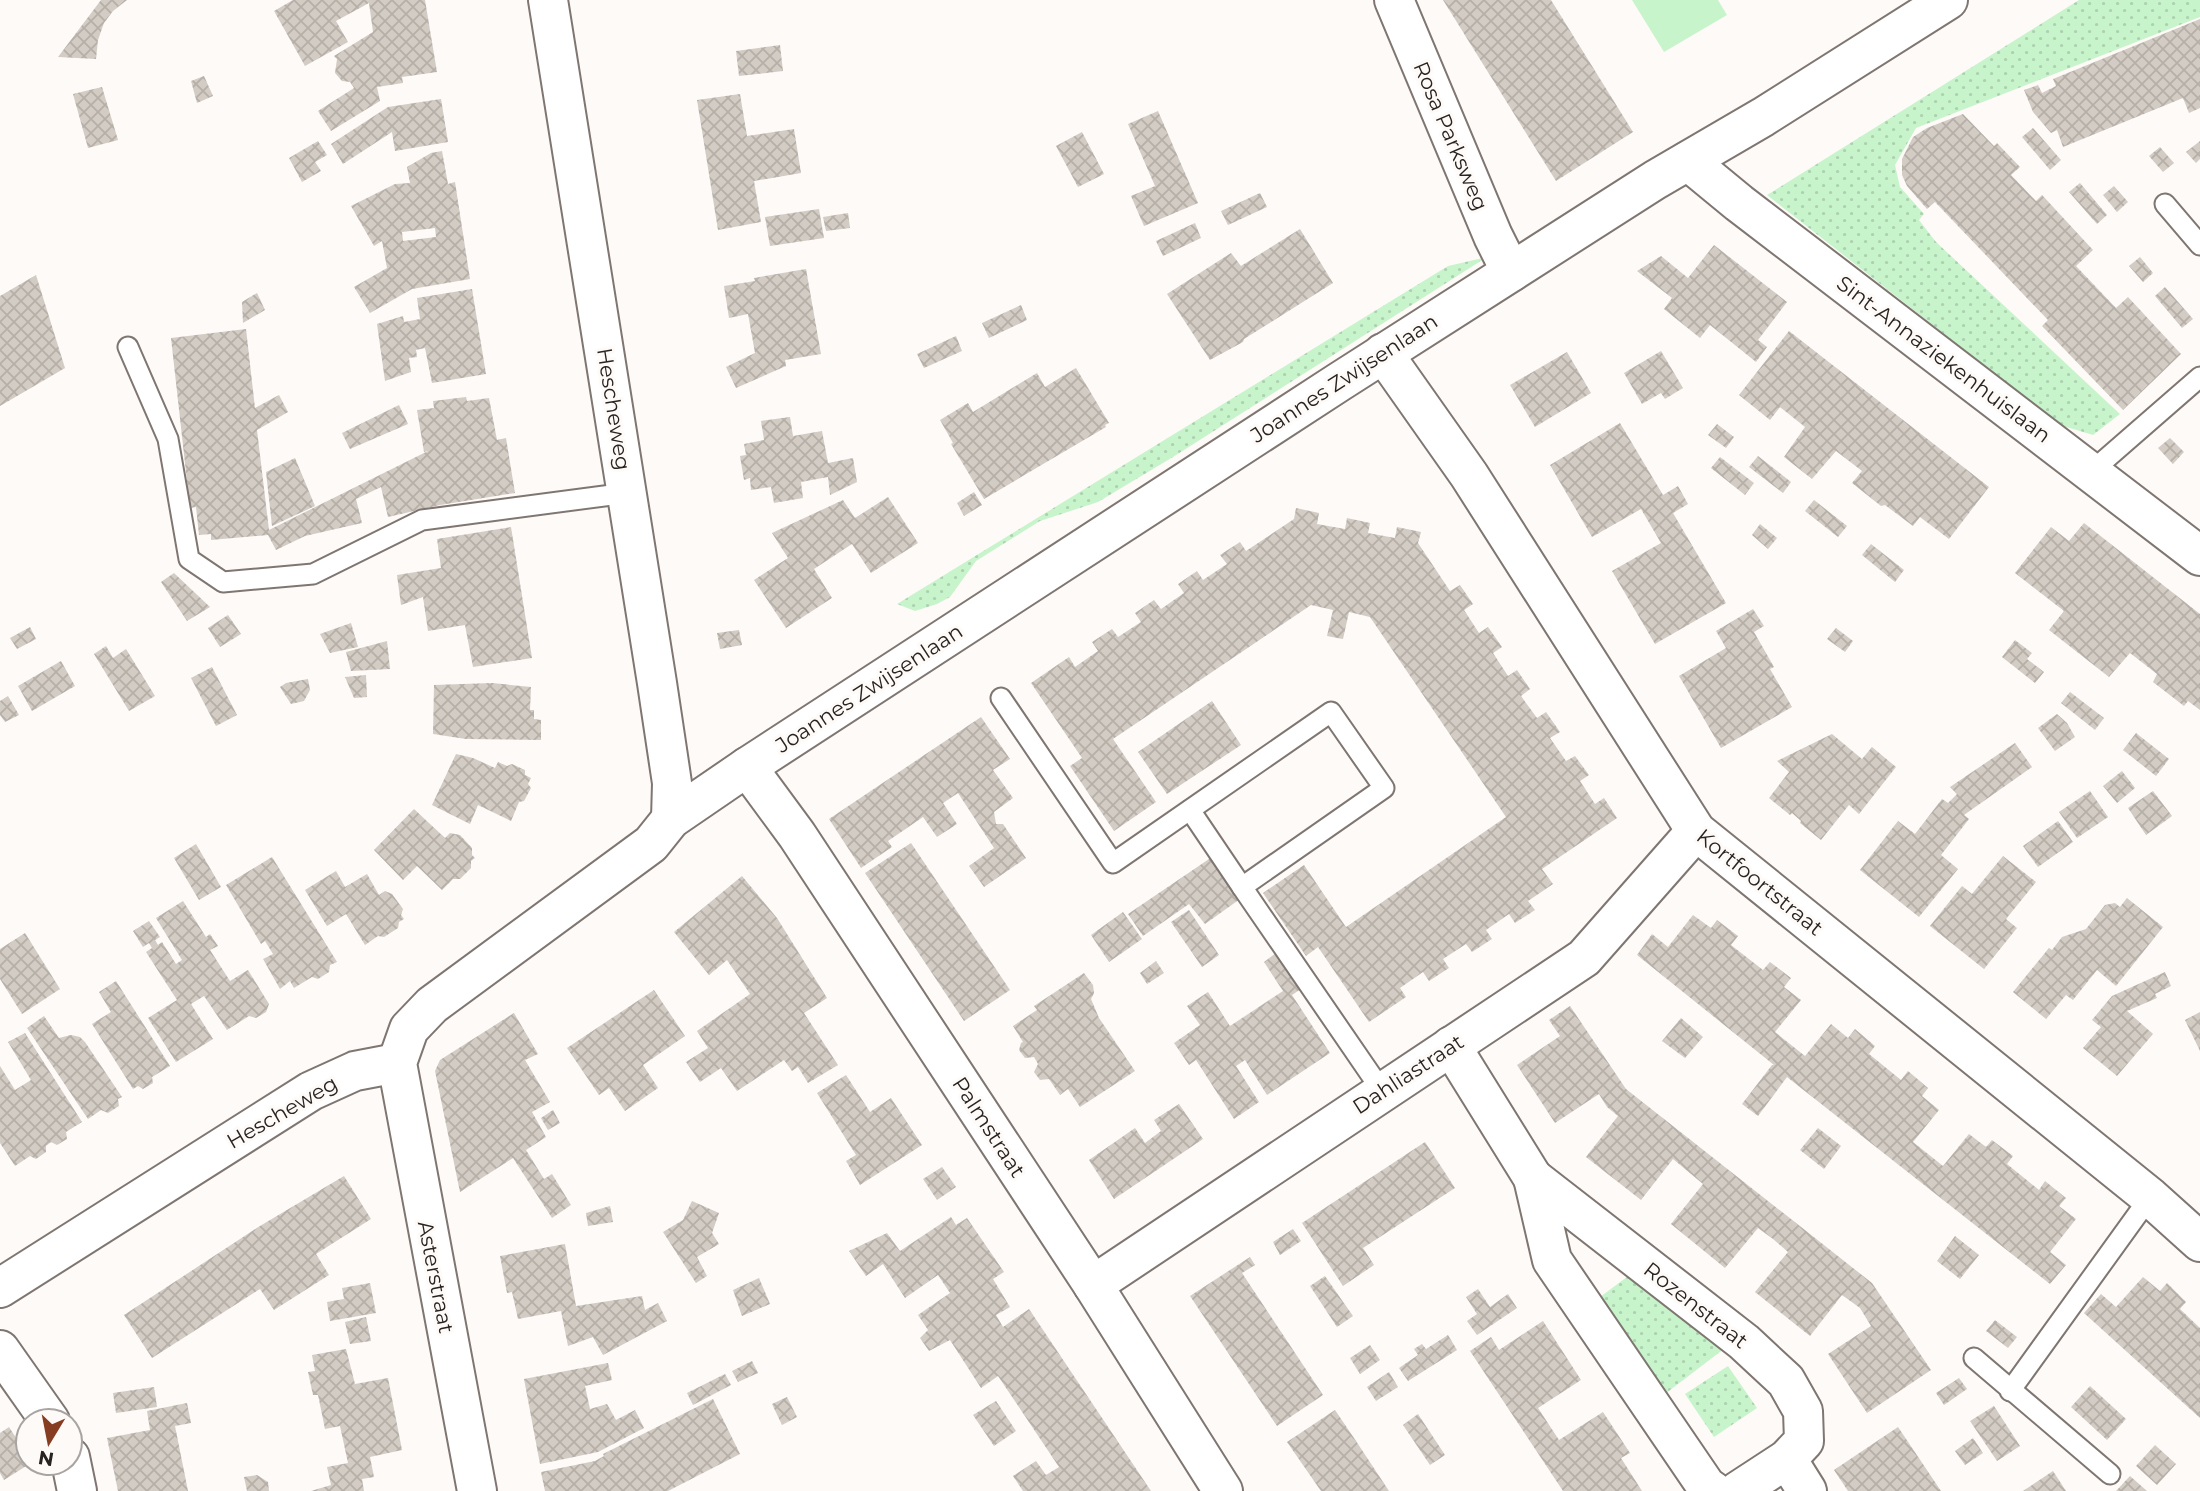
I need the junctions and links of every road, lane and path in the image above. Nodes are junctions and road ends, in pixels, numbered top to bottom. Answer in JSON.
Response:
{"nodes":[{"id":1,"x":548,"y":0,"type":"edge"},
{"id":2,"x":1394,"y":0,"type":"edge"},
{"id":3,"x":1948,"y":0,"type":"edge"},
{"id":4,"x":1688,"y":161,"type":"junction"},
{"id":5,"x":2165,"y":204,"type":"dead end"},
{"id":6,"x":2198,"y":238,"type":"edge"},
{"id":7,"x":1511,"y":272,"type":"junction"},
{"id":8,"x":128,"y":347,"type":"dead end"},
{"id":9,"x":1383,"y":353,"type":"junction"},
{"id":10,"x":2200,"y":377,"type":"edge"},
{"id":11,"x":2092,"y":471,"type":"junction"},
{"id":12,"x":627,"y":493,"type":"junction"},
{"id":13,"x":2200,"y":556,"type":"edge"},
{"id":14,"x":1000,"y":698,"type":"dead end"},
{"id":15,"x":747,"y":767,"type":"junction"},
{"id":16,"x":1190,"y":810,"type":"junction"},
{"id":17,"x":671,"y":819,"type":"junction"},
{"id":18,"x":1696,"y":831,"type":"junction"},
{"id":19,"x":1242,"y":887,"type":"junction"},
{"id":20,"x":1451,"y":1046,"type":"junction"},
{"id":21,"x":397,"y":1063,"type":"junction"},
{"id":22,"x":1382,"y":1091,"type":"junction"},
{"id":23,"x":1533,"y":1178,"type":"junction"},
{"id":24,"x":2150,"y":1196,"type":"junction"},
{"id":25,"x":2200,"y":1242,"type":"edge"},
{"id":26,"x":1093,"y":1285,"type":"junction"},
{"id":27,"x":0,"y":1289,"type":"edge"},
{"id":28,"x":0,"y":1350,"type":"edge"},
{"id":29,"x":1974,"y":1359,"type":"dead end"},
{"id":30,"x":2010,"y":1391,"type":"junction"},
{"id":31,"x":40,"y":1407,"type":"edge"},
{"id":32,"x":1787,"y":1460,"type":"junction"},
{"id":33,"x":2110,"y":1474,"type":"dead end"},
{"id":34,"x":477,"y":1491,"type":"edge"},
{"id":35,"x":1223,"y":1491,"type":"edge"},
{"id":36,"x":1713,"y":1491,"type":"edge"},
{"id":37,"x":1738,"y":1491,"type":"edge"},
{"id":38,"x":1807,"y":1491,"type":"edge"}],
"edges":[{"from":1,"to":12,"type":"street","name":"Hescheweg"},
{"from":2,"to":7,"type":"street","name":"Rosa Parksweg"},
{"from":3,"to":4,"type":"street","name":"Joannes Zwijsenlaan"},
{"from":4,"to":7,"type":"street","name":"Joannes Zwijsenlaan"},
{"from":4,"to":11,"type":"street","name":"Sint-Annaziekenhuislaan"},
{"from":5,"to":6,"type":"lane"},
{"from":7,"to":9,"type":"street","name":"Joannes Zwijsenlaan"},
{"from":8,"to":12,"type":"lane"},
{"from":9,"to":15,"type":"street","name":"Joannes Zwijsenlaan"},
{"from":9,"to":18,"type":"street","name":"Kortfoortstraat"},
{"from":10,"to":11,"type":"lane"},
{"from":11,"to":13,"type":"street","name":"Sint-Annaziekenhuislaan"},
{"from":12,"to":17,"type":"street","name":"Hescheweg"},
{"from":14,"to":16,"type":"lane"},
{"from":15,"to":17,"type":"street"},
{"from":15,"to":26,"type":"street","name":"Palmstraat"},
{"from":16,"to":19,"type":"lane"},
{"from":16,"to":19,"type":"lane"},
{"from":17,"to":21,"type":"street"},
{"from":18,"to":20,"type":"street","name":"Dahliastraat"},
{"from":18,"to":24,"type":"street","name":"Kortfoortstraat"},
{"from":19,"to":22,"type":"lane"},
{"from":20,"to":22,"type":"street","name":"Dahliastraat"},
{"from":20,"to":23,"type":"street","name":"Rozenstraat"},
{"from":21,"to":27,"type":"street","name":"Hescheweg"},
{"from":21,"to":34,"type":"street","name":"Asterstraat"},
{"from":22,"to":26,"type":"street","name":"Dahliastraat"},
{"from":23,"to":32,"type":"street","name":"Rozenstraat"},
{"from":23,"to":36,"type":"street","name":"Rozenstraat"},
{"from":24,"to":25,"type":"street","name":"Kortfoortstraat"},
{"from":24,"to":30,"type":"lane"},
{"from":26,"to":35,"type":"street","name":"Palmstraat"},
{"from":28,"to":31,"type":"street"},
{"from":29,"to":30,"type":"lane"},
{"from":30,"to":33,"type":"lane"},
{"from":32,"to":37,"type":"street","name":"Rozenstraat"},
{"from":32,"to":38,"type":"street"}]}
